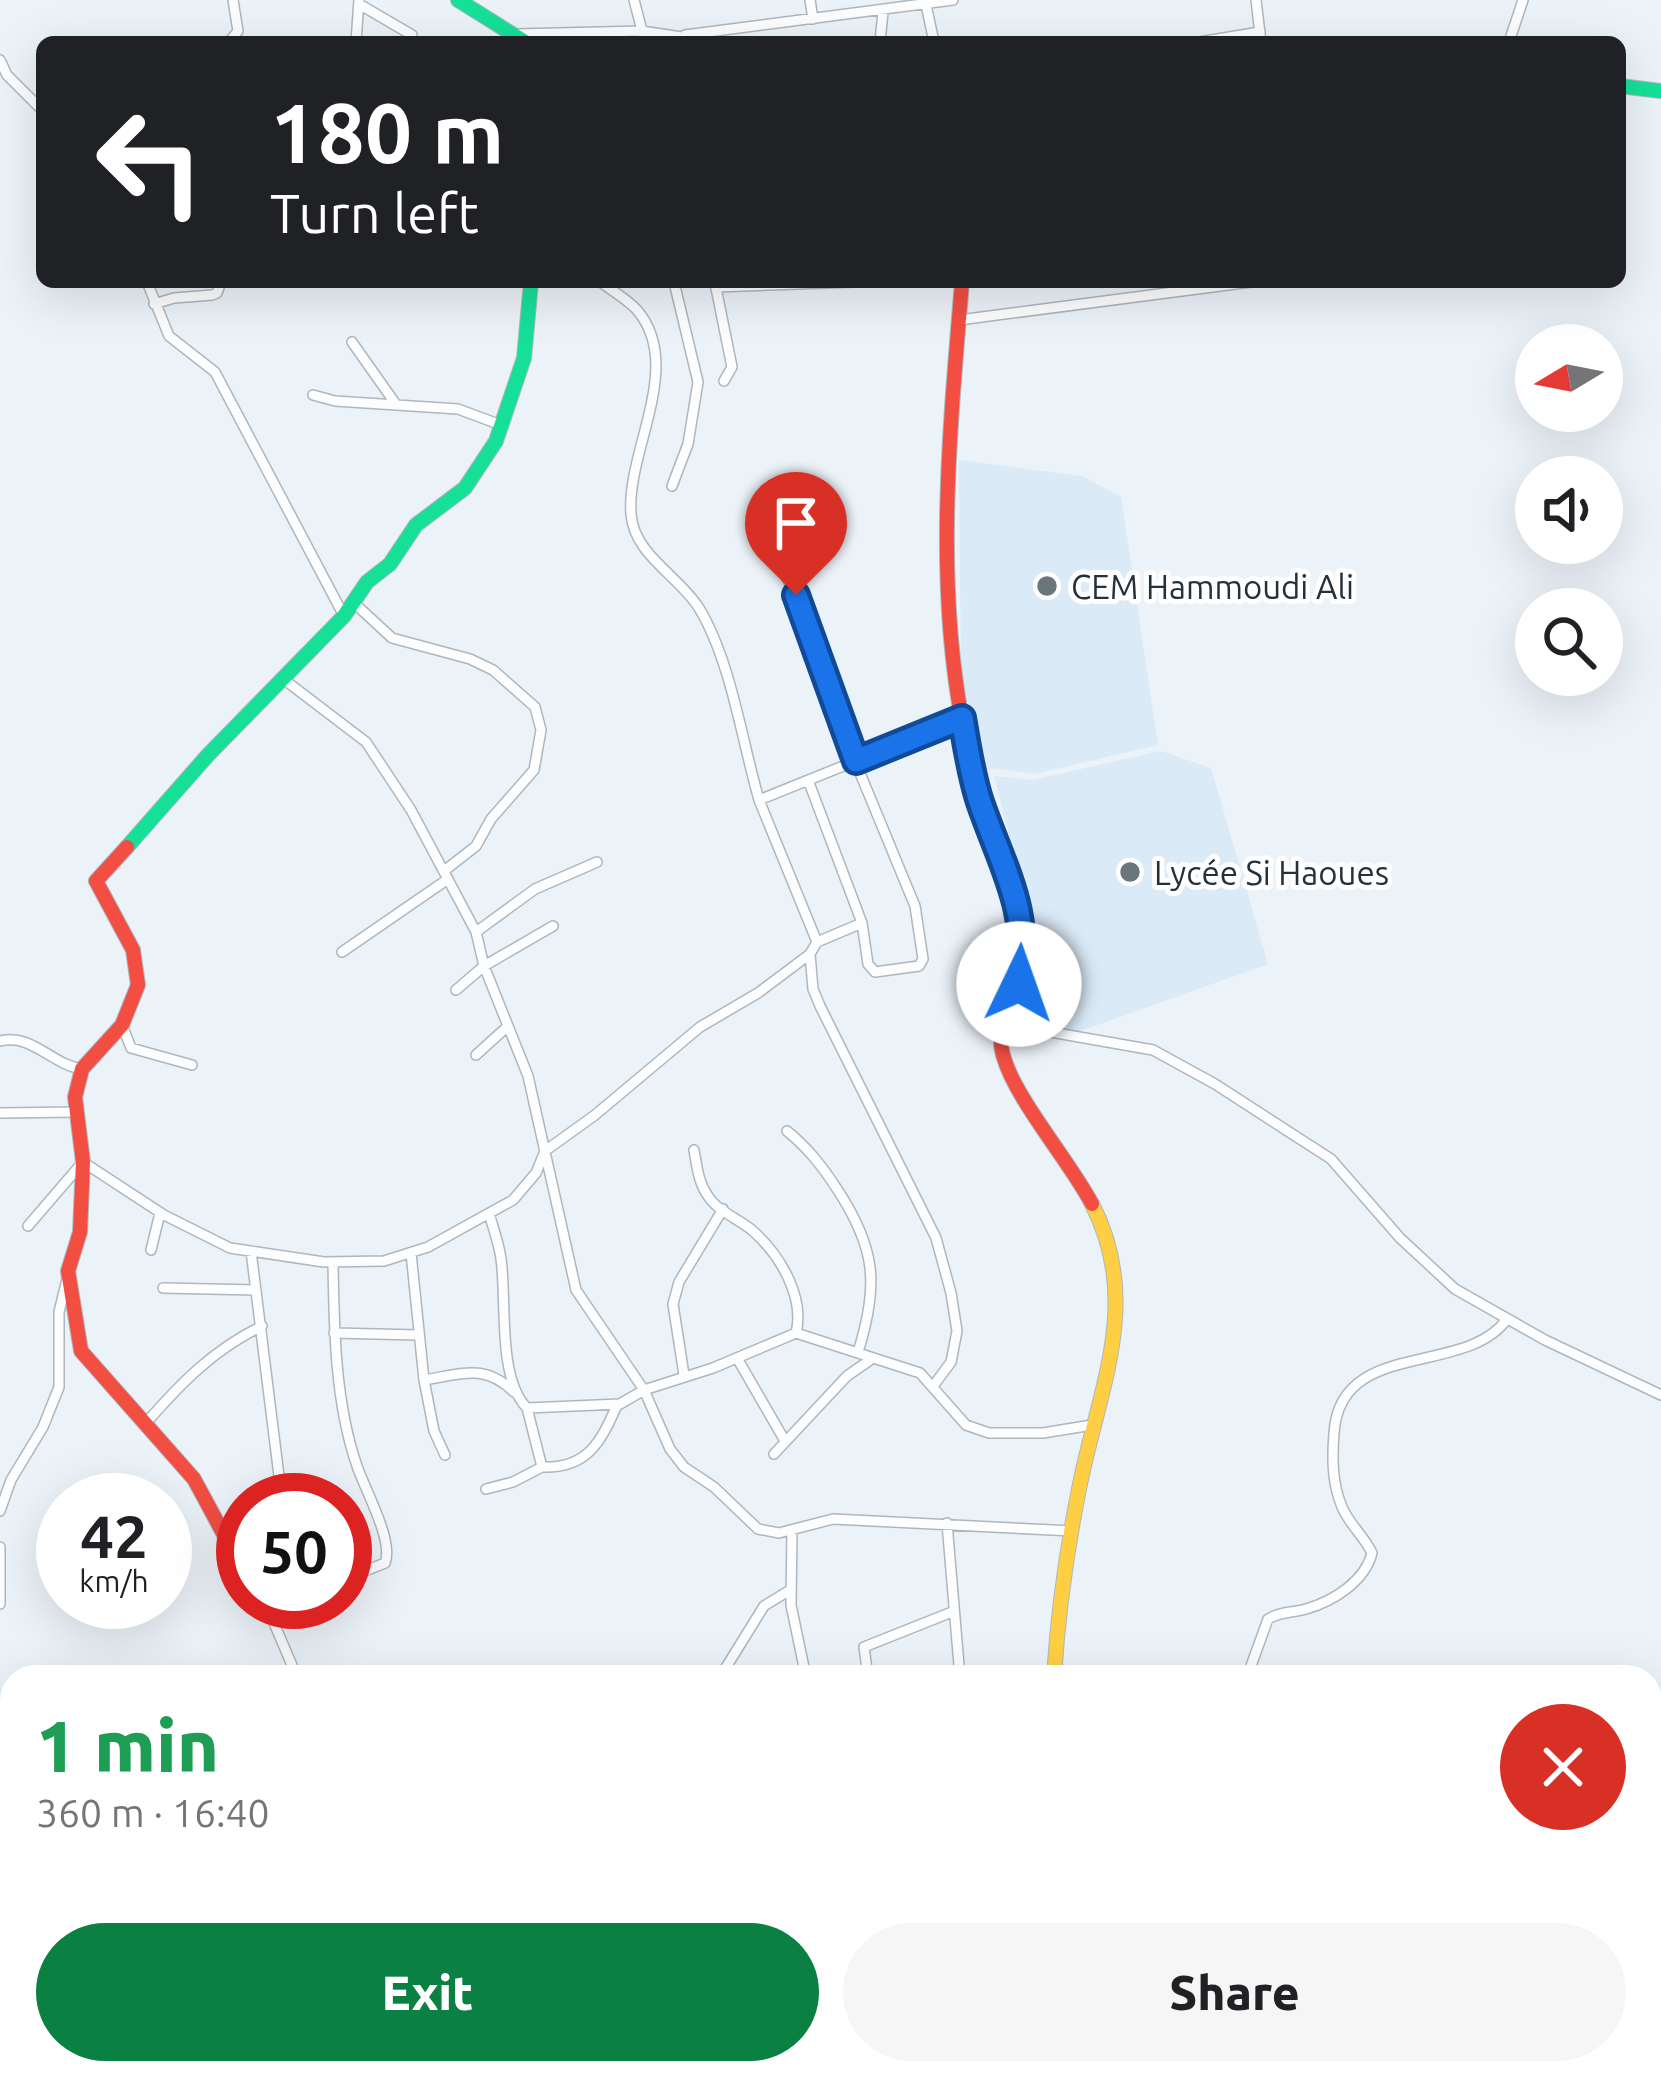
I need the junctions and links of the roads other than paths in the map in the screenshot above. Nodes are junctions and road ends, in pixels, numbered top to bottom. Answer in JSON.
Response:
{"nodes":[{"id":1,"x":233,"y":0,"type":"edge"},
{"id":2,"x":458,"y":0,"type":"edge"},
{"id":3,"x":634,"y":0,"type":"edge"},
{"id":4,"x":810,"y":0,"type":"edge"},
{"id":5,"x":953,"y":0,"type":"edge"},
{"id":6,"x":1256,"y":0,"type":"edge"},
{"id":7,"x":1523,"y":0,"type":"edge"},
{"id":8,"x":359,"y":2,"type":"edge"},
{"id":9,"x":925,"y":2,"type":"edge"},
{"id":10,"x":883,"y":12,"type":"junction"},
{"id":11,"x":813,"y":19,"type":"junction"},
{"id":12,"x":412,"y":35,"type":"dead end"},
{"id":13,"x":685,"y":35,"type":"junction"},
{"id":14,"x":234,"y":36,"type":"edge"},
{"id":15,"x":356,"y":36,"type":"edge"},
{"id":16,"x":515,"y":36,"type":"edge"},
{"id":17,"x":644,"y":36,"type":"edge"},
{"id":18,"x":689,"y":36,"type":"edge"},
{"id":19,"x":881,"y":36,"type":"edge"},
{"id":20,"x":933,"y":36,"type":"edge"},
{"id":21,"x":1261,"y":36,"type":"edge"},
{"id":22,"x":1511,"y":36,"type":"edge"},
{"id":23,"x":0,"y":60,"type":"edge"},
{"id":24,"x":1626,"y":87,"type":"edge"},
{"id":25,"x":1661,"y":91,"type":"edge"},
{"id":26,"x":36,"y":104,"type":"edge"},
{"id":27,"x":149,"y":288,"type":"edge"},
{"id":28,"x":219,"y":288,"type":"edge"},
{"id":29,"x":531,"y":288,"type":"edge"},
{"id":30,"x":609,"y":288,"type":"edge"},
{"id":31,"x":675,"y":288,"type":"edge"},
{"id":32,"x":717,"y":288,"type":"edge"},
{"id":33,"x":962,"y":288,"type":"edge"},
{"id":34,"x":1204,"y":288,"type":"edge"},
{"id":35,"x":154,"y":304,"type":"junction"},
{"id":36,"x":959,"y":320,"type":"junction"},
{"id":37,"x":352,"y":341,"type":"dead end"},
{"id":38,"x":724,"y":381,"type":"dead end"},
{"id":39,"x":313,"y":395,"type":"dead end"},
{"id":40,"x":395,"y":403,"type":"junction"},
{"id":41,"x":501,"y":425,"type":"junction"},
{"id":42,"x":672,"y":486,"type":"dead end"},
{"id":43,"x":760,"y":529,"type":"dead end"},
{"id":44,"x":353,"y":602,"type":"junction"},
{"id":45,"x":344,"y":616,"type":"junction"},
{"id":46,"x":281,"y":678,"type":"junction"},
{"id":47,"x":962,"y":718,"type":"junction"},
{"id":48,"x":856,"y":761,"type":"junction"},
{"id":49,"x":808,"y":780,"type":"junction"},
{"id":50,"x":759,"y":800,"type":"junction"},
{"id":51,"x":597,"y":862,"type":"dead end"},
{"id":52,"x":446,"y":875,"type":"junction"},
{"id":53,"x":862,"y":923,"type":"junction"},
{"id":54,"x":553,"y":926,"type":"dead end"},
{"id":55,"x":476,"y":932,"type":"junction"},
{"id":56,"x":817,"y":942,"type":"junction"},
{"id":57,"x":342,"y":952,"type":"dead end"},
{"id":58,"x":810,"y":954,"type":"junction"},
{"id":59,"x":484,"y":966,"type":"junction"},
{"id":60,"x":457,"y":990,"type":"dead end"},
{"id":61,"x":1008,"y":1011,"type":"junction"},
{"id":62,"x":122,"y":1025,"type":"junction"},
{"id":63,"x":508,"y":1026,"type":"junction"},
{"id":64,"x":0,"y":1041,"type":"edge"},
{"id":65,"x":476,"y":1055,"type":"dead end"},
{"id":66,"x":192,"y":1065,"type":"dead end"},
{"id":67,"x":82,"y":1069,"type":"junction"},
{"id":68,"x":76,"y":1112,"type":"junction"},
{"id":69,"x":0,"y":1113,"type":"edge"},
{"id":70,"x":787,"y":1131,"type":"dead end"},
{"id":71,"x":694,"y":1150,"type":"dead end"},
{"id":72,"x":545,"y":1151,"type":"junction"},
{"id":73,"x":83,"y":1162,"type":"junction"},
{"id":74,"x":723,"y":1209,"type":"junction"},
{"id":75,"x":160,"y":1213,"type":"junction"},
{"id":76,"x":489,"y":1213,"type":"junction"},
{"id":77,"x":28,"y":1226,"type":"dead end"},
{"id":78,"x":151,"y":1250,"type":"dead end"},
{"id":79,"x":251,"y":1251,"type":"junction"},
{"id":80,"x":411,"y":1252,"type":"junction"},
{"id":81,"x":333,"y":1262,"type":"junction"},
{"id":82,"x":68,"y":1271,"type":"junction"},
{"id":83,"x":163,"y":1288,"type":"dead end"},
{"id":84,"x":256,"y":1290,"type":"junction"},
{"id":85,"x":1507,"y":1319,"type":"junction"},
{"id":86,"x":262,"y":1326,"type":"junction"},
{"id":87,"x":334,"y":1333,"type":"junction"},
{"id":88,"x":796,"y":1333,"type":"junction"},
{"id":89,"x":418,"y":1335,"type":"junction"},
{"id":90,"x":857,"y":1352,"type":"junction"},
{"id":91,"x":736,"y":1358,"type":"junction"},
{"id":92,"x":873,"y":1358,"type":"junction"},
{"id":93,"x":684,"y":1375,"type":"junction"},
{"id":94,"x":424,"y":1380,"type":"junction"},
{"id":95,"x":934,"y":1385,"type":"junction"},
{"id":96,"x":644,"y":1390,"type":"junction"},
{"id":97,"x":518,"y":1396,"type":"junction"},
{"id":98,"x":1661,"y":1396,"type":"edge"},
{"id":99,"x":617,"y":1405,"type":"junction"},
{"id":100,"x":526,"y":1408,"type":"junction"},
{"id":101,"x":146,"y":1423,"type":"junction"},
{"id":102,"x":1092,"y":1425,"type":"junction"},
{"id":103,"x":785,"y":1441,"type":"junction"},
{"id":104,"x":774,"y":1454,"type":"dead end"},
{"id":105,"x":445,"y":1455,"type":"dead end"},
{"id":106,"x":542,"y":1466,"type":"junction"},
{"id":107,"x":279,"y":1473,"type":"edge"},
{"id":108,"x":360,"y":1473,"type":"edge"},
{"id":109,"x":486,"y":1489,"type":"dead end"},
{"id":110,"x":372,"y":1505,"type":"edge"},
{"id":111,"x":0,"y":1510,"type":"edge"},
{"id":112,"x":216,"y":1520,"type":"edge"},
{"id":113,"x":947,"y":1523,"type":"junction"},
{"id":114,"x":792,"y":1530,"type":"junction"},
{"id":115,"x":1073,"y":1531,"type":"junction"},
{"id":116,"x":0,"y":1547,"type":"edge"},
{"id":117,"x":372,"y":1568,"type":"edge"},
{"id":118,"x":791,"y":1590,"type":"junction"},
{"id":119,"x":0,"y":1604,"type":"edge"},
{"id":120,"x":952,"y":1612,"type":"junction"},
{"id":121,"x":277,"y":1629,"type":"edge"},
{"id":122,"x":292,"y":1665,"type":"edge"},
{"id":123,"x":727,"y":1665,"type":"edge"},
{"id":124,"x":804,"y":1665,"type":"edge"},
{"id":125,"x":866,"y":1665,"type":"edge"},
{"id":126,"x":959,"y":1665,"type":"edge"},
{"id":127,"x":1054,"y":1665,"type":"edge"},
{"id":128,"x":1251,"y":1665,"type":"edge"}],
"edges":[{"from":1,"to":14,"type":"street"},
{"from":2,"to":16,"type":"main road"},
{"from":3,"to":17,"type":"street"},
{"from":4,"to":11,"type":"street"},
{"from":5,"to":9,"type":"street"},
{"from":6,"to":21,"type":"street"},
{"from":7,"to":22,"type":"street"},
{"from":8,"to":12,"type":"street"},
{"from":8,"to":15,"type":"street"},
{"from":9,"to":10,"type":"street"},
{"from":9,"to":20,"type":"street"},
{"from":10,"to":11,"type":"street"},
{"from":10,"to":19,"type":"street"},
{"from":11,"to":13,"type":"street"},
{"from":13,"to":17,"type":"street"},
{"from":13,"to":18,"type":"street"},
{"from":23,"to":26,"type":"street"},
{"from":24,"to":25,"type":"main road"},
{"from":27,"to":35,"type":"street"},
{"from":28,"to":35,"type":"street"},
{"from":29,"to":41,"type":"main road"},
{"from":30,"to":50,"type":"street"},
{"from":31,"to":42,"type":"street"},
{"from":32,"to":38,"type":"street"},
{"from":33,"to":36,"type":"main road"},
{"from":34,"to":36,"type":"street"},
{"from":35,"to":45,"type":"street"},
{"from":36,"to":47,"type":"main road"},
{"from":37,"to":40,"type":"street"},
{"from":39,"to":40,"type":"street"},
{"from":40,"to":41,"type":"street"},
{"from":41,"to":44,"type":"main road"},
{"from":43,"to":48,"type":"street"},
{"from":44,"to":45,"type":"main road"},
{"from":44,"to":52,"type":"street"},
{"from":45,"to":46,"type":"main road"},
{"from":46,"to":52,"type":"street"},
{"from":46,"to":62,"type":"main road"},
{"from":47,"to":48,"type":"street"},
{"from":47,"to":61,"type":"main road"},
{"from":48,"to":49,"type":"street"},
{"from":48,"to":53,"type":"street"},
{"from":49,"to":50,"type":"street"},
{"from":49,"to":53,"type":"street"},
{"from":50,"to":56,"type":"street"},
{"from":51,"to":55,"type":"street"},
{"from":52,"to":55,"type":"street"},
{"from":52,"to":57,"type":"street"},
{"from":53,"to":56,"type":"street"},
{"from":54,"to":59,"type":"street"},
{"from":55,"to":59,"type":"street"},
{"from":56,"to":58,"type":"street"},
{"from":58,"to":72,"type":"street"},
{"from":58,"to":95,"type":"street"},
{"from":59,"to":60,"type":"street"},
{"from":59,"to":63,"type":"street"},
{"from":61,"to":85,"type":"street"},
{"from":61,"to":102,"type":"main road"},
{"from":62,"to":66,"type":"street"},
{"from":62,"to":67,"type":"main road"},
{"from":63,"to":65,"type":"street"},
{"from":63,"to":72,"type":"street"},
{"from":64,"to":67,"type":"street"},
{"from":67,"to":68,"type":"main road"},
{"from":68,"to":69,"type":"street"},
{"from":68,"to":73,"type":"main road"},
{"from":70,"to":90,"type":"street"},
{"from":71,"to":74,"type":"street"},
{"from":72,"to":76,"type":"street"},
{"from":72,"to":96,"type":"street"},
{"from":73,"to":75,"type":"street"},
{"from":73,"to":77,"type":"street"},
{"from":73,"to":82,"type":"main road"},
{"from":74,"to":88,"type":"street"},
{"from":74,"to":93,"type":"street"},
{"from":75,"to":78,"type":"street"},
{"from":75,"to":79,"type":"street"},
{"from":76,"to":80,"type":"street"},
{"from":76,"to":97,"type":"street"},
{"from":79,"to":81,"type":"street"},
{"from":79,"to":84,"type":"street"},
{"from":80,"to":81,"type":"street"},
{"from":80,"to":89,"type":"street"},
{"from":81,"to":87,"type":"street"},
{"from":82,"to":101,"type":"main road"},
{"from":82,"to":111,"type":"street"},
{"from":83,"to":84,"type":"street"},
{"from":84,"to":86,"type":"street"},
{"from":85,"to":98,"type":"street"},
{"from":85,"to":128,"type":"street"},
{"from":86,"to":101,"type":"street"},
{"from":86,"to":107,"type":"street"},
{"from":87,"to":89,"type":"street"},
{"from":87,"to":108,"type":"street"},
{"from":88,"to":90,"type":"street"},
{"from":88,"to":91,"type":"street"},
{"from":89,"to":94,"type":"street"},
{"from":90,"to":92,"type":"street"},
{"from":91,"to":93,"type":"street"},
{"from":91,"to":103,"type":"street"},
{"from":92,"to":95,"type":"street"},
{"from":92,"to":103,"type":"street"},
{"from":93,"to":96,"type":"street"},
{"from":94,"to":97,"type":"street"},
{"from":94,"to":105,"type":"street"},
{"from":95,"to":102,"type":"street"},
{"from":96,"to":99,"type":"street"},
{"from":96,"to":114,"type":"street"},
{"from":97,"to":100,"type":"street"},
{"from":99,"to":100,"type":"street"},
{"from":99,"to":106,"type":"street"},
{"from":100,"to":106,"type":"street"},
{"from":101,"to":112,"type":"main road"},
{"from":102,"to":115,"type":"main road"},
{"from":103,"to":104,"type":"street"},
{"from":106,"to":109,"type":"street"},
{"from":110,"to":117,"type":"street"},
{"from":113,"to":114,"type":"street"},
{"from":113,"to":115,"type":"street"},
{"from":113,"to":120,"type":"street"},
{"from":114,"to":118,"type":"street"},
{"from":115,"to":127,"type":"main road"},
{"from":116,"to":119,"type":"street"},
{"from":118,"to":123,"type":"street"},
{"from":118,"to":124,"type":"street"},
{"from":120,"to":125,"type":"street"},
{"from":120,"to":126,"type":"street"},
{"from":121,"to":122,"type":"street"}]}
